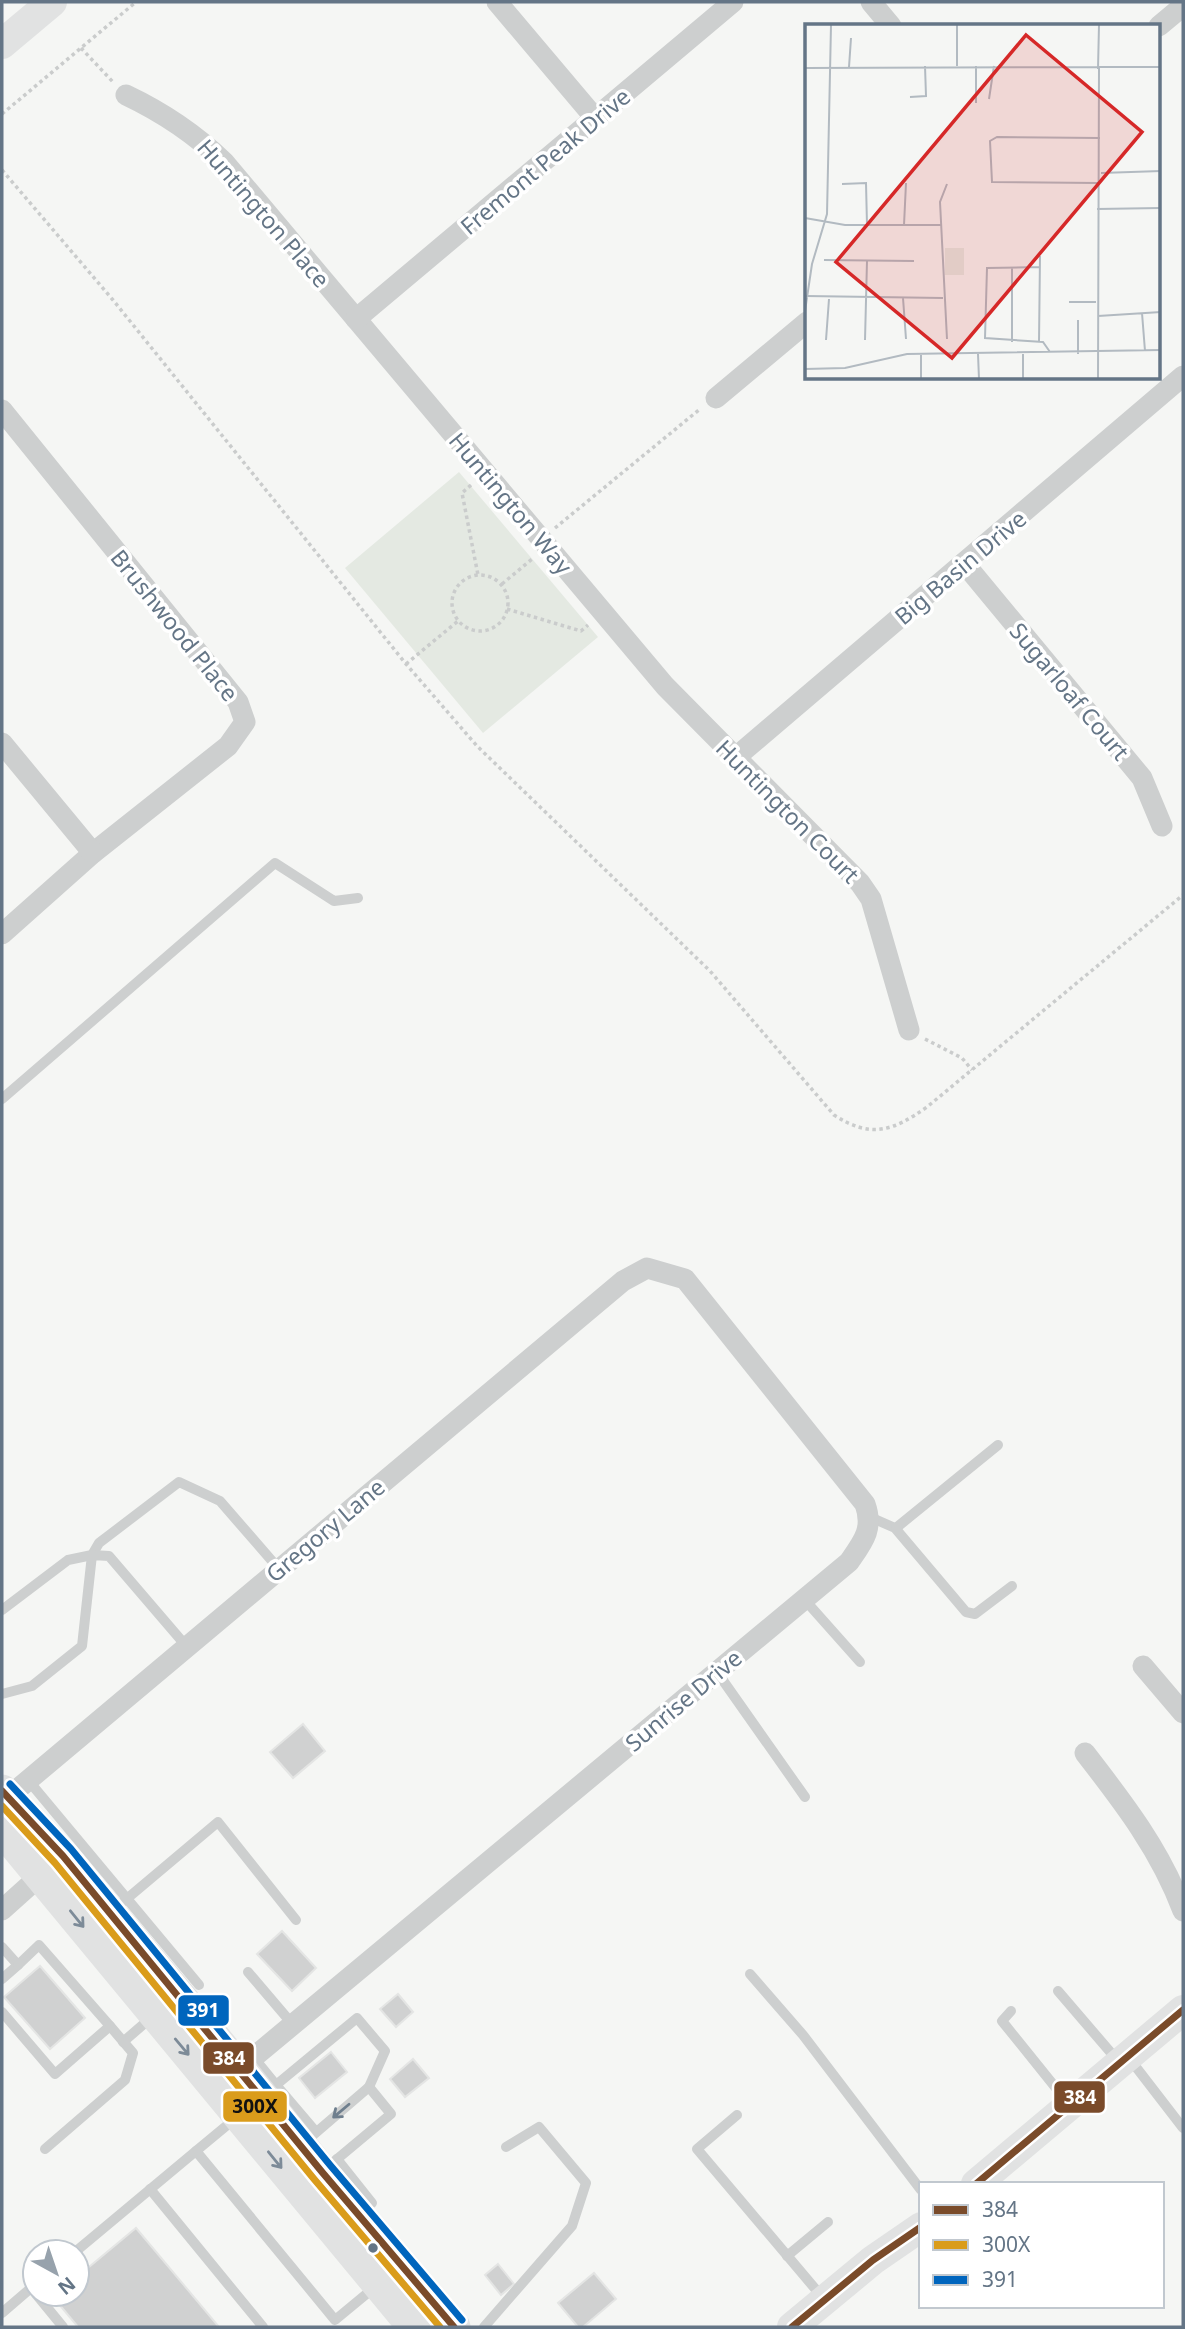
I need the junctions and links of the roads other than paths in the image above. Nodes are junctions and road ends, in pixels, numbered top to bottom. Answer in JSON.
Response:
{"nodes":[{"id":1,"x":51,"y":2,"type":"edge"},
{"id":2,"x":497,"y":2,"type":"edge"},
{"id":3,"x":733,"y":2,"type":"edge"},
{"id":4,"x":871,"y":2,"type":"edge"},
{"id":5,"x":1183,"y":6,"type":"edge"},
{"id":6,"x":889,"y":24,"type":"edge"},
{"id":7,"x":1160,"y":25,"type":"edge"},
{"id":8,"x":2,"y":44,"type":"edge"},
{"id":9,"x":126,"y":95,"type":"road end"},
{"id":10,"x":595,"y":118,"type":"junction"},
{"id":11,"x":356,"y":319,"type":"junction"},
{"id":12,"x":805,"y":324,"type":"edge"},
{"id":13,"x":1183,"y":377,"type":"edge"},
{"id":14,"x":716,"y":398,"type":"road end"},
{"id":15,"x":2,"y":410,"type":"edge"},
{"id":16,"x":964,"y":564,"type":"junction"},
{"id":17,"x":665,"y":687,"type":"joint"},
{"id":18,"x":2,"y":743,"type":"edge"},
{"id":19,"x":736,"y":757,"type":"junction"},
{"id":20,"x":1162,"y":826,"type":"dead end"},
{"id":21,"x":93,"y":853,"type":"junction"},
{"id":22,"x":358,"y":898,"type":"dead end"},
{"id":23,"x":2,"y":933,"type":"edge"},
{"id":24,"x":909,"y":1030,"type":"road end"},
{"id":25,"x":2,"y":1099,"type":"edge"},
{"id":26,"x":998,"y":1445,"type":"dead end"},
{"id":27,"x":870,"y":1517,"type":"junction"},
{"id":28,"x":895,"y":1528,"type":"junction"},
{"id":29,"x":92,"y":1555,"type":"junction"},
{"id":30,"x":279,"y":1569,"type":"junction"},
{"id":31,"x":1012,"y":1586,"type":"dead end"},
{"id":32,"x":804,"y":1599,"type":"junction"},
{"id":33,"x":2,"y":1610,"type":"edge"},
{"id":34,"x":187,"y":1647,"type":"junction"},
{"id":35,"x":860,"y":1662,"type":"dead end"},
{"id":36,"x":1143,"y":1667,"type":"dead end"},
{"id":37,"x":717,"y":1672,"type":"junction"},
{"id":38,"x":2,"y":1694,"type":"edge"},
{"id":39,"x":1183,"y":1713,"type":"edge"},
{"id":40,"x":1085,"y":1753,"type":"dead end"},
{"id":41,"x":805,"y":1797,"type":"dead end"},
{"id":42,"x":10,"y":1799,"type":"edge"},
{"id":43,"x":41,"y":1875,"type":"junction"},
{"id":44,"x":118,"y":1906,"type":"junction"},
{"id":45,"x":2,"y":1910,"type":"edge"},
{"id":46,"x":1183,"y":1910,"type":"edge"},
{"id":47,"x":296,"y":1920,"type":"dead end"},
{"id":48,"x":2,"y":1947,"type":"edge"},
{"id":49,"x":18,"y":1965,"type":"junction"},
{"id":50,"x":248,"y":1972,"type":"dead end"},
{"id":51,"x":750,"y":1974,"type":"dead end"},
{"id":52,"x":2,"y":1979,"type":"edge"},
{"id":53,"x":199,"y":1985,"type":"dead end"},
{"id":54,"x":1058,"y":1991,"type":"dead end"},
{"id":55,"x":1183,"y":2010,"type":"edge"},
{"id":56,"x":1011,"y":2011,"type":"dead end"},
{"id":57,"x":2,"y":2012,"type":"edge"},
{"id":58,"x":155,"y":2015,"type":"junction"},
{"id":59,"x":294,"y":2025,"type":"junction"},
{"id":60,"x":110,"y":2026,"type":"junction"},
{"id":61,"x":123,"y":2042,"type":"junction"},
{"id":62,"x":1124,"y":2060,"type":"junction"},
{"id":63,"x":237,"y":2071,"type":"junction"},
{"id":64,"x":369,"y":2087,"type":"junction"},
{"id":65,"x":259,"y":2099,"type":"junction"},
{"id":66,"x":1070,"y":2105,"type":"junction"},
{"id":67,"x":737,"y":2115,"type":"dead end"},
{"id":68,"x":1183,"y":2128,"type":"edge"},
{"id":69,"x":308,"y":2139,"type":"junction"},
{"id":70,"x":506,"y":2147,"type":"dead end"},
{"id":71,"x":45,"y":2149,"type":"dead end"},
{"id":72,"x":196,"y":2151,"type":"junction"},
{"id":73,"x":329,"y":2166,"type":"junction"},
{"id":74,"x":978,"y":2182,"type":"edge"},
{"id":75,"x":919,"y":2187,"type":"edge"},
{"id":76,"x":150,"y":2189,"type":"junction"},
{"id":77,"x":372,"y":2203,"type":"dead end"},
{"id":78,"x":828,"y":2222,"type":"dead end"},
{"id":79,"x":919,"y":2228,"type":"edge"},
{"id":80,"x":91,"y":2239,"type":"edge"},
{"id":81,"x":787,"y":2256,"type":"junction"},
{"id":82,"x":377,"y":2285,"type":"junction"},
{"id":83,"x":21,"y":2299,"type":"edge"},
{"id":84,"x":824,"y":2300,"type":"junction"},
{"id":85,"x":48,"y":2308,"type":"edge"},
{"id":86,"x":2,"y":2313,"type":"edge"},
{"id":87,"x":63,"y":2327,"type":"edge"},
{"id":88,"x":263,"y":2327,"type":"edge"},
{"id":89,"x":414,"y":2327,"type":"edge"},
{"id":90,"x":454,"y":2327,"type":"edge"},
{"id":91,"x":484,"y":2327,"type":"edge"},
{"id":92,"x":792,"y":2327,"type":"edge"}],
"edges":[{"from":1,"to":8,"type":"main road"},
{"from":2,"to":10,"type":"street"},
{"from":3,"to":10,"type":"street","name":"Fremont Peak Drive"},
{"from":4,"to":6,"type":"street"},
{"from":5,"to":7,"type":"street"},
{"from":9,"to":11,"type":"street","name":"Huntington Place"},
{"from":10,"to":11,"type":"street","name":"Fremont Peak Drive"},
{"from":11,"to":17,"type":"street","name":"Huntington Way"},
{"from":12,"to":14,"type":"street"},
{"from":13,"to":16,"type":"street","name":"Big Basin Drive"},
{"from":15,"to":21,"type":"street","name":"Brushwood Place"},
{"from":16,"to":19,"type":"street","name":"Big Basin Drive"},
{"from":16,"to":20,"type":"street","name":"Sugarloaf Court"},
{"from":17,"to":19,"type":"street","name":"Huntington Court"},
{"from":18,"to":21,"type":"street"},
{"from":19,"to":24,"type":"street","name":"Huntington Court"},
{"from":21,"to":23,"type":"street","name":"Brushwood Place"},
{"from":22,"to":25,"type":"lane"},
{"from":26,"to":28,"type":"lane"},
{"from":27,"to":28,"type":"lane"},
{"from":27,"to":30,"type":"street","name":"Gregory Lane"},
{"from":27,"to":32,"type":"street","name":"Sunrise Drive"},
{"from":28,"to":31,"type":"lane"},
{"from":29,"to":30,"type":"lane"},
{"from":29,"to":33,"type":"lane"},
{"from":29,"to":34,"type":"lane"},
{"from":29,"to":38,"type":"lane"},
{"from":30,"to":34,"type":"street","name":"Gregory Lane"},
{"from":32,"to":35,"type":"lane"},
{"from":32,"to":37,"type":"street","name":"Sunrise Drive"},
{"from":34,"to":42,"type":"street","name":"Gregory Lane"},
{"from":36,"to":39,"type":"street"},
{"from":37,"to":41,"type":"lane"},
{"from":37,"to":59,"type":"street","name":"Sunrise Drive"},
{"from":40,"to":46,"type":"street"},
{"from":42,"to":43,"type":"main road"},
{"from":42,"to":44,"type":"main road"},
{"from":43,"to":45,"type":"street"},
{"from":43,"to":58,"type":"main road","one_way":true},
{"from":44,"to":47,"type":"lane"},
{"from":44,"to":53,"type":"lane"},
{"from":44,"to":63,"type":"main road"},
{"from":48,"to":49,"type":"lane"},
{"from":49,"to":52,"type":"lane"},
{"from":49,"to":60,"type":"lane"},
{"from":50,"to":59,"type":"lane"},
{"from":51,"to":75,"type":"lane"},
{"from":54,"to":62,"type":"lane"},
{"from":55,"to":62,"type":"main road"},
{"from":56,"to":66,"type":"lane"},
{"from":57,"to":60,"type":"lane"},
{"from":58,"to":61,"type":"lane"},
{"from":58,"to":63,"type":"main road","one_way":true},
{"from":59,"to":63,"type":"street","name":"Sunrise Drive"},
{"from":60,"to":61,"type":"lane"},
{"from":61,"to":71,"type":"lane"},
{"from":62,"to":66,"type":"main road"},
{"from":62,"to":68,"type":"lane"},
{"from":63,"to":65,"type":"main road"},
{"from":63,"to":65,"type":"lane"},
{"from":64,"to":65,"type":"lane"},
{"from":64,"to":69,"type":"lane","one_way":true},
{"from":64,"to":73,"type":"lane"},
{"from":65,"to":69,"type":"main road"},
{"from":65,"to":72,"type":"lane"},
{"from":65,"to":82,"type":"main road","one_way":true},
{"from":66,"to":74,"type":"main road"},
{"from":67,"to":81,"type":"lane"},
{"from":69,"to":73,"type":"main road"},
{"from":70,"to":91,"type":"lane"},
{"from":72,"to":76,"type":"lane"},
{"from":72,"to":82,"type":"lane"},
{"from":73,"to":77,"type":"lane"},
{"from":73,"to":90,"type":"main road"},
{"from":76,"to":80,"type":"lane"},
{"from":76,"to":88,"type":"lane"},
{"from":78,"to":81,"type":"lane"},
{"from":79,"to":84,"type":"main road"},
{"from":81,"to":84,"type":"lane"},
{"from":82,"to":89,"type":"main road"},
{"from":83,"to":86,"type":"lane"},
{"from":84,"to":92,"type":"main road"},
{"from":85,"to":87,"type":"lane"}]}
